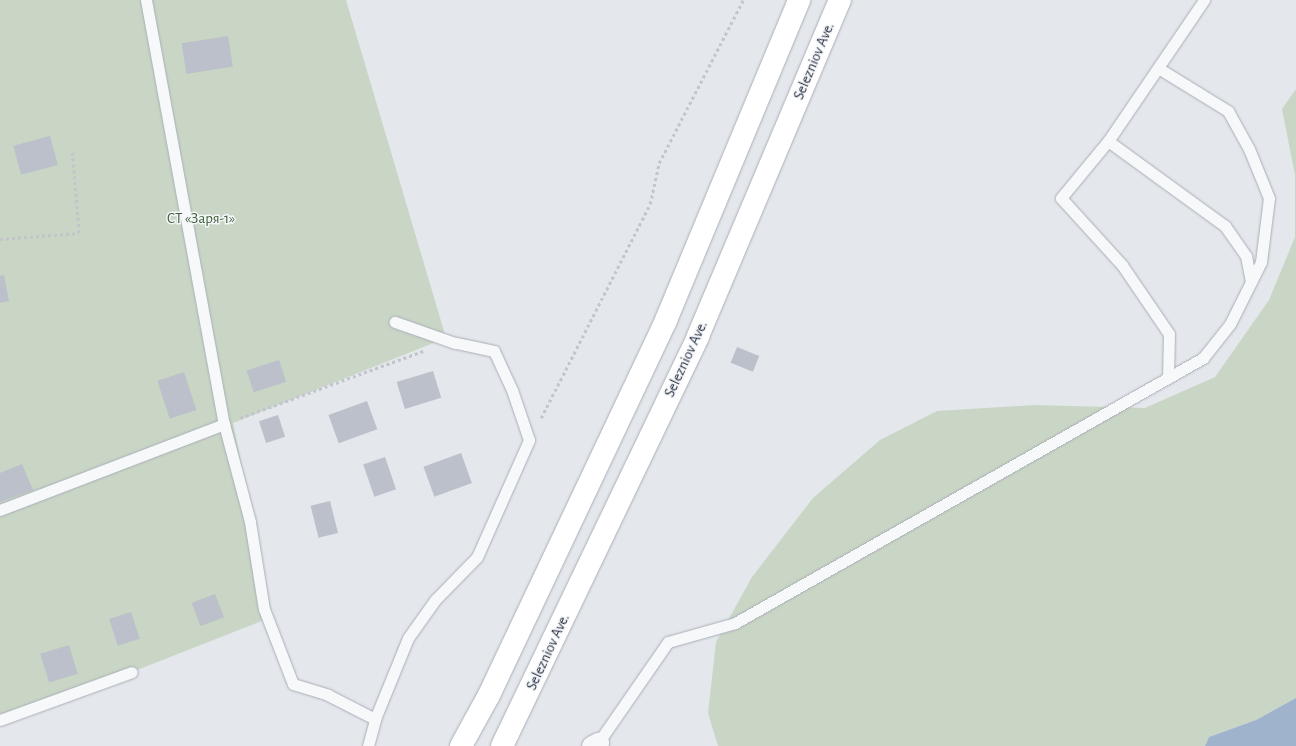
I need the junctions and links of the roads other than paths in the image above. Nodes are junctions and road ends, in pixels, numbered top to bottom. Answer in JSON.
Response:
{"nodes":[{"id":1,"x":146,"y":0,"type":"edge"},
{"id":2,"x":799,"y":0,"type":"edge"},
{"id":3,"x":840,"y":0,"type":"edge"},
{"id":4,"x":1204,"y":0,"type":"edge"},
{"id":5,"x":1158,"y":68,"type":"junction"},
{"id":6,"x":1108,"y":141,"type":"junction"},
{"id":7,"x":1251,"y":282,"type":"junction"},
{"id":8,"x":395,"y":322,"type":"dead end"},
{"id":9,"x":1168,"y":378,"type":"junction"},
{"id":10,"x":224,"y":424,"type":"junction"},
{"id":11,"x":0,"y":510,"type":"edge"},
{"id":12,"x":132,"y":672,"type":"dead end"},
{"id":13,"x":375,"y":719,"type":"junction"},
{"id":14,"x":0,"y":720,"type":"edge"},
{"id":15,"x":597,"y":745,"type":"edge"},
{"id":16,"x":368,"y":746,"type":"edge"},
{"id":17,"x":461,"y":746,"type":"edge"},
{"id":18,"x":502,"y":746,"type":"edge"}],
"edges":[{"from":1,"to":10,"type":"lane"},
{"from":2,"to":17,"type":"main road"},
{"from":3,"to":18,"type":"main road","name":"Selezniov Ave."},
{"from":4,"to":5,"type":"lane"},
{"from":5,"to":6,"type":"lane"},
{"from":5,"to":7,"type":"lane"},
{"from":6,"to":7,"type":"lane"},
{"from":6,"to":9,"type":"lane"},
{"from":7,"to":9,"type":"lane"},
{"from":8,"to":13,"type":"lane"},
{"from":9,"to":15,"type":"lane"},
{"from":10,"to":11,"type":"lane"},
{"from":10,"to":13,"type":"lane"},
{"from":12,"to":14,"type":"lane"},
{"from":13,"to":16,"type":"lane"}]}
